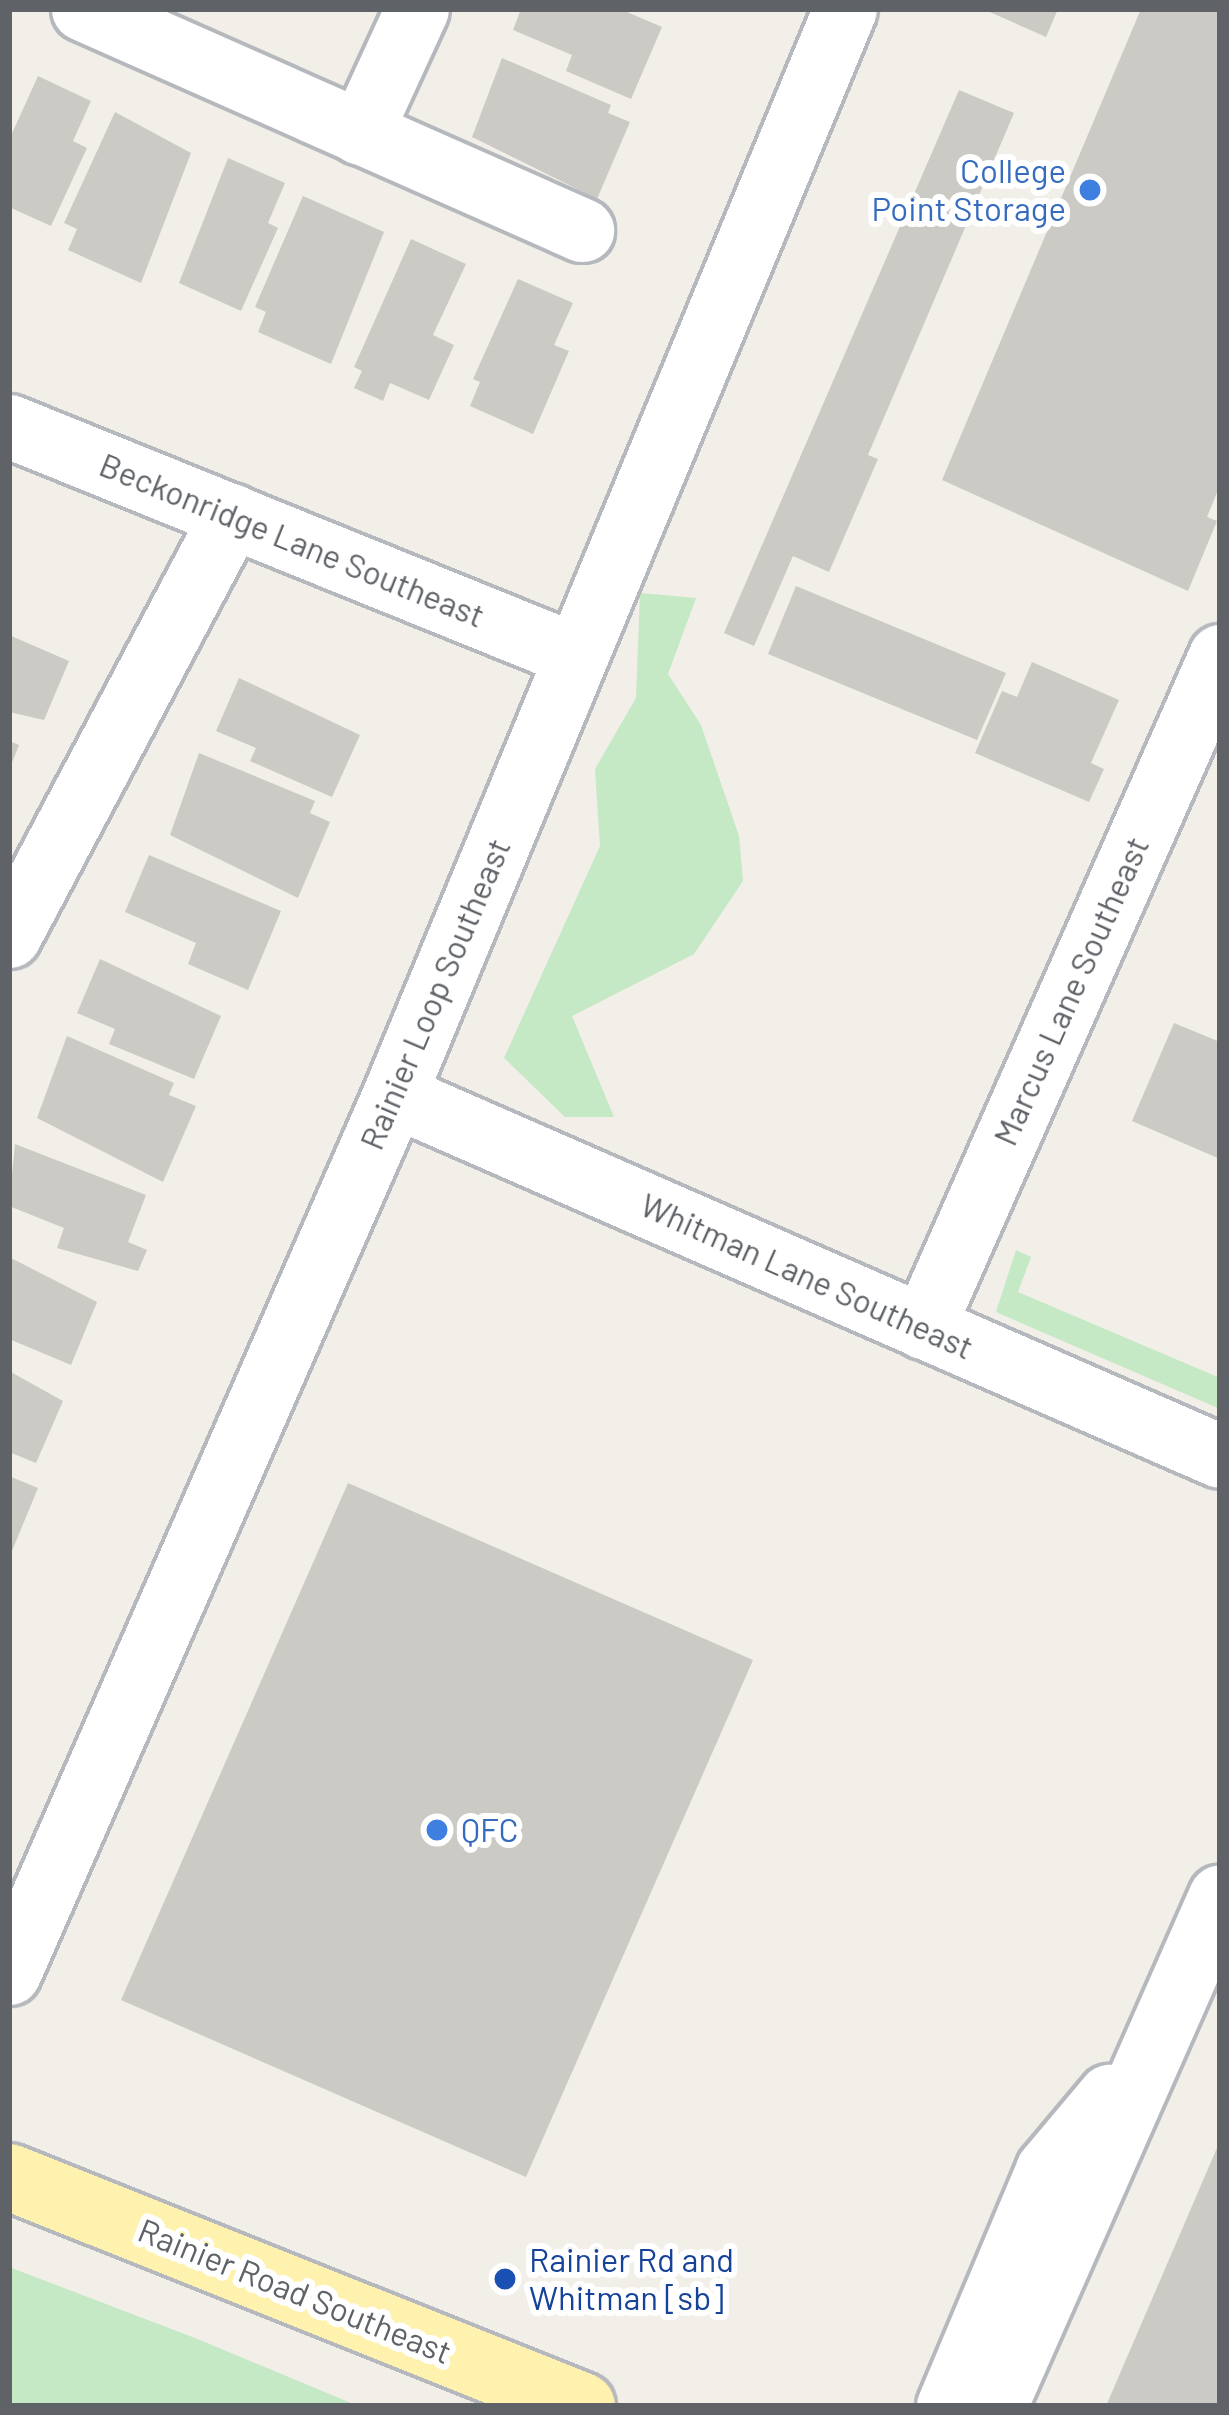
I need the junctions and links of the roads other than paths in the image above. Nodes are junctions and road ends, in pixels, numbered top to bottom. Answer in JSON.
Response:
{"nodes":[{"id":1,"x":83,"y":9,"type":"edge"},
{"id":2,"x":417,"y":9,"type":"edge"},
{"id":3,"x":845,"y":9,"type":"edge"},
{"id":4,"x":360,"y":133,"type":"junction"},
{"id":5,"x":582,"y":230,"type":"dead end"},
{"id":6,"x":9,"y":426,"type":"edge"},
{"id":7,"x":232,"y":515,"type":"junction"},
{"id":8,"x":575,"y":655,"type":"junction"},
{"id":9,"x":1220,"y":656,"type":"edge"},
{"id":10,"x":9,"y":936,"type":"edge"},
{"id":11,"x":394,"y":1095,"type":"junction"},
{"id":12,"x":923,"y":1327,"type":"junction"},
{"id":13,"x":1220,"y":1456,"type":"edge"},
{"id":14,"x":1220,"y":1896,"type":"edge"},
{"id":15,"x":9,"y":1973,"type":"edge"},
{"id":16,"x":1160,"y":2034,"type":"junction"},
{"id":17,"x":9,"y":2177,"type":"edge"},
{"id":18,"x":581,"y":2406,"type":"edge"},
{"id":19,"x":948,"y":2406,"type":"edge"},
{"id":20,"x":995,"y":2406,"type":"edge"}],
"edges":[{"from":1,"to":4,"type":"street"},
{"from":2,"to":4,"type":"street"},
{"from":3,"to":8,"type":"street","name":"Rainier Loop Southeast"},
{"from":4,"to":5,"type":"street"},
{"from":6,"to":7,"type":"street","name":"Beckonridge Lane Southeast"},
{"from":7,"to":8,"type":"street","name":"Beckonridge Lane Southeast"},
{"from":7,"to":10,"type":"street"},
{"from":8,"to":11,"type":"street","name":"Rainier Loop Southeast"},
{"from":9,"to":12,"type":"street","name":"Marcus Lane Southeast"},
{"from":11,"to":12,"type":"street","name":"Whitman Lane Southeast"},
{"from":11,"to":15,"type":"street","name":"Rainier Loop Southeast"},
{"from":12,"to":13,"type":"street","name":"Whitman Lane Southeast"},
{"from":14,"to":16,"type":"street"},
{"from":16,"to":19,"type":"street"},
{"from":16,"to":20,"type":"street"},
{"from":17,"to":18,"type":"main road","name":"Rainier Road Southeast"}]}
